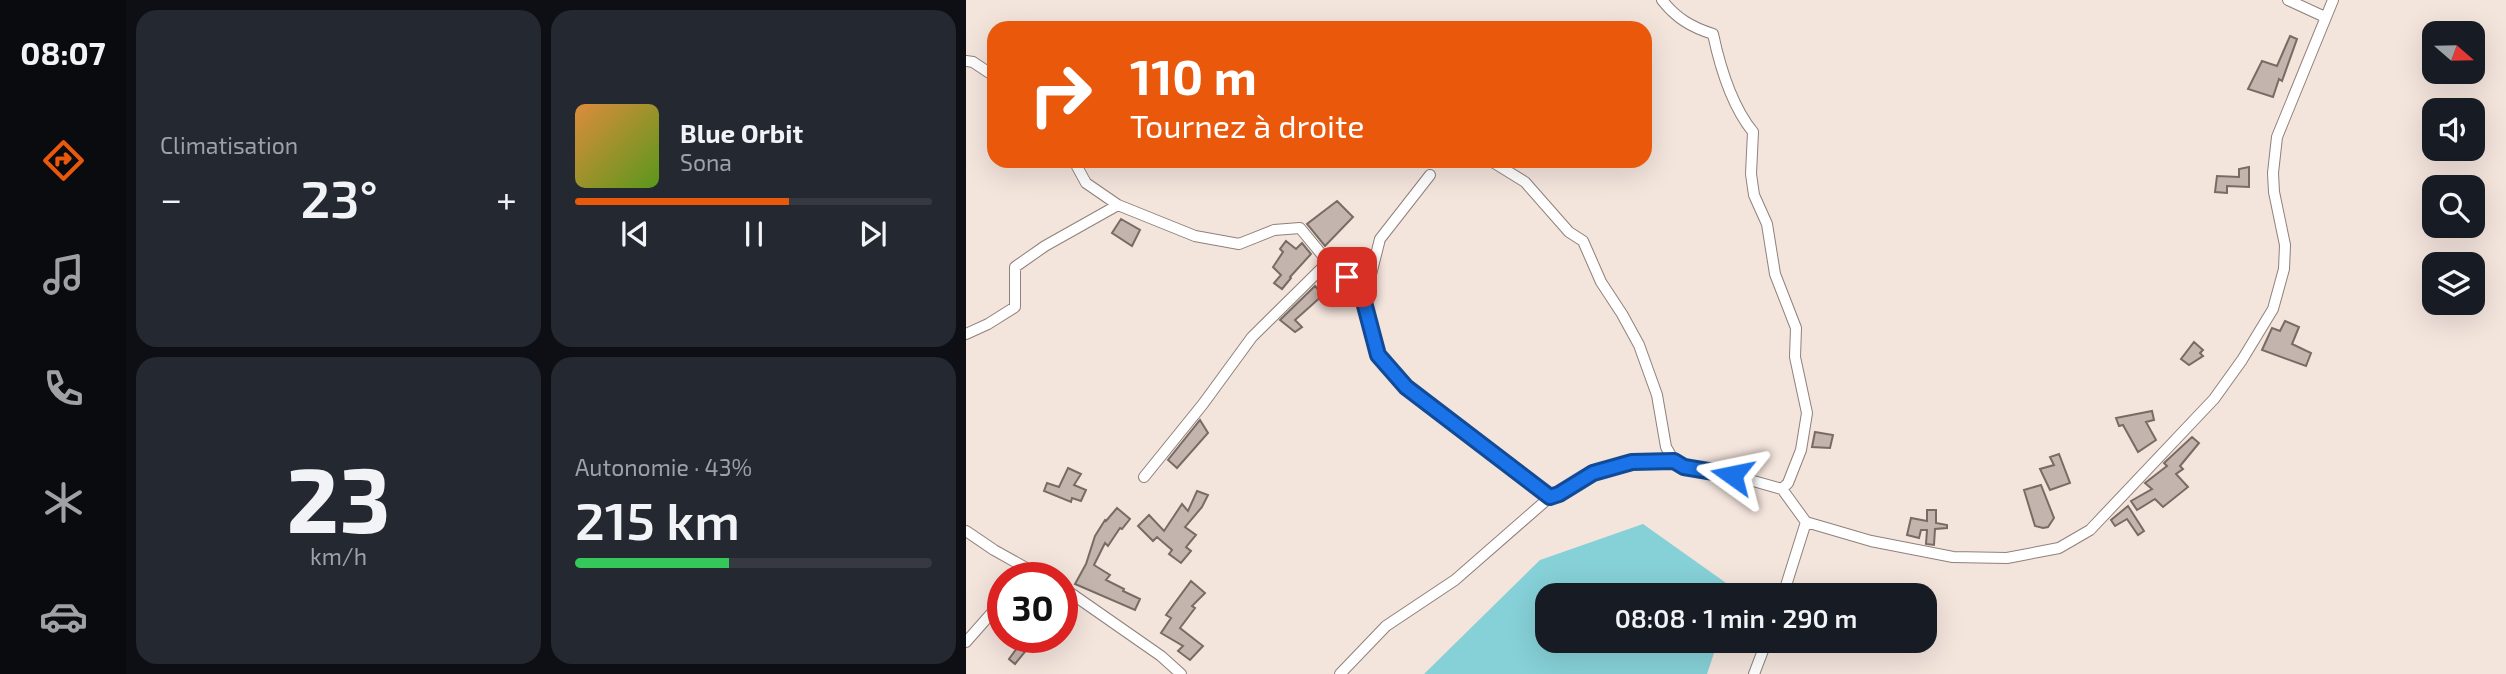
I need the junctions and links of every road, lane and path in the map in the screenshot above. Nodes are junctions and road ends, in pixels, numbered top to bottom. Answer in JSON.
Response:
{"nodes":[{"id":1,"x":1662,"y":0,"type":"edge"},
{"id":2,"x":2288,"y":0,"type":"edge"},
{"id":3,"x":2333,"y":0,"type":"edge"},
{"id":4,"x":2325,"y":17,"type":"junction"},
{"id":5,"x":966,"y":61,"type":"edge"},
{"id":6,"x":987,"y":71,"type":"edge"},
{"id":7,"x":1078,"y":168,"type":"edge"},
{"id":8,"x":1502,"y":168,"type":"edge"},
{"id":9,"x":1430,"y":175,"type":"dead end"},
{"id":10,"x":1118,"y":205,"type":"junction"},
{"id":11,"x":1328,"y":262,"type":"junction"},
{"id":12,"x":1367,"y":292,"type":"junction"},
{"id":13,"x":966,"y":334,"type":"edge"},
{"id":14,"x":1674,"y":461,"type":"junction"},
{"id":15,"x":1144,"y":477,"type":"dead end"},
{"id":16,"x":1782,"y":489,"type":"junction"},
{"id":17,"x":1550,"y":497,"type":"junction"},
{"id":18,"x":1806,"y":522,"type":"junction"},
{"id":19,"x":966,"y":531,"type":"edge"},
{"id":20,"x":1011,"y":562,"type":"edge"},
{"id":21,"x":1787,"y":583,"type":"edge"},
{"id":22,"x":1078,"y":598,"type":"edge"},
{"id":23,"x":987,"y":618,"type":"edge"},
{"id":24,"x":966,"y":642,"type":"edge"},
{"id":25,"x":1762,"y":653,"type":"edge"},
{"id":26,"x":1181,"y":674,"type":"edge"},
{"id":27,"x":1340,"y":674,"type":"edge"},
{"id":28,"x":1754,"y":674,"type":"edge"}],
"edges":[{"from":1,"to":16,"type":"street"},
{"from":2,"to":4,"type":"street"},
{"from":3,"to":4,"type":"street"},
{"from":4,"to":18,"type":"street"},
{"from":5,"to":6,"type":"street"},
{"from":7,"to":10,"type":"street"},
{"from":8,"to":14,"type":"street"},
{"from":9,"to":12,"type":"street"},
{"from":10,"to":11,"type":"street"},
{"from":10,"to":13,"type":"street"},
{"from":11,"to":12,"type":"street"},
{"from":11,"to":15,"type":"street"},
{"from":12,"to":17,"type":"street"},
{"from":14,"to":16,"type":"street"},
{"from":14,"to":17,"type":"street"},
{"from":16,"to":18,"type":"street"},
{"from":17,"to":27,"type":"street"},
{"from":18,"to":21,"type":"street"},
{"from":19,"to":20,"type":"street"},
{"from":22,"to":26,"type":"street"},
{"from":23,"to":24,"type":"street"},
{"from":25,"to":28,"type":"street"}]}
